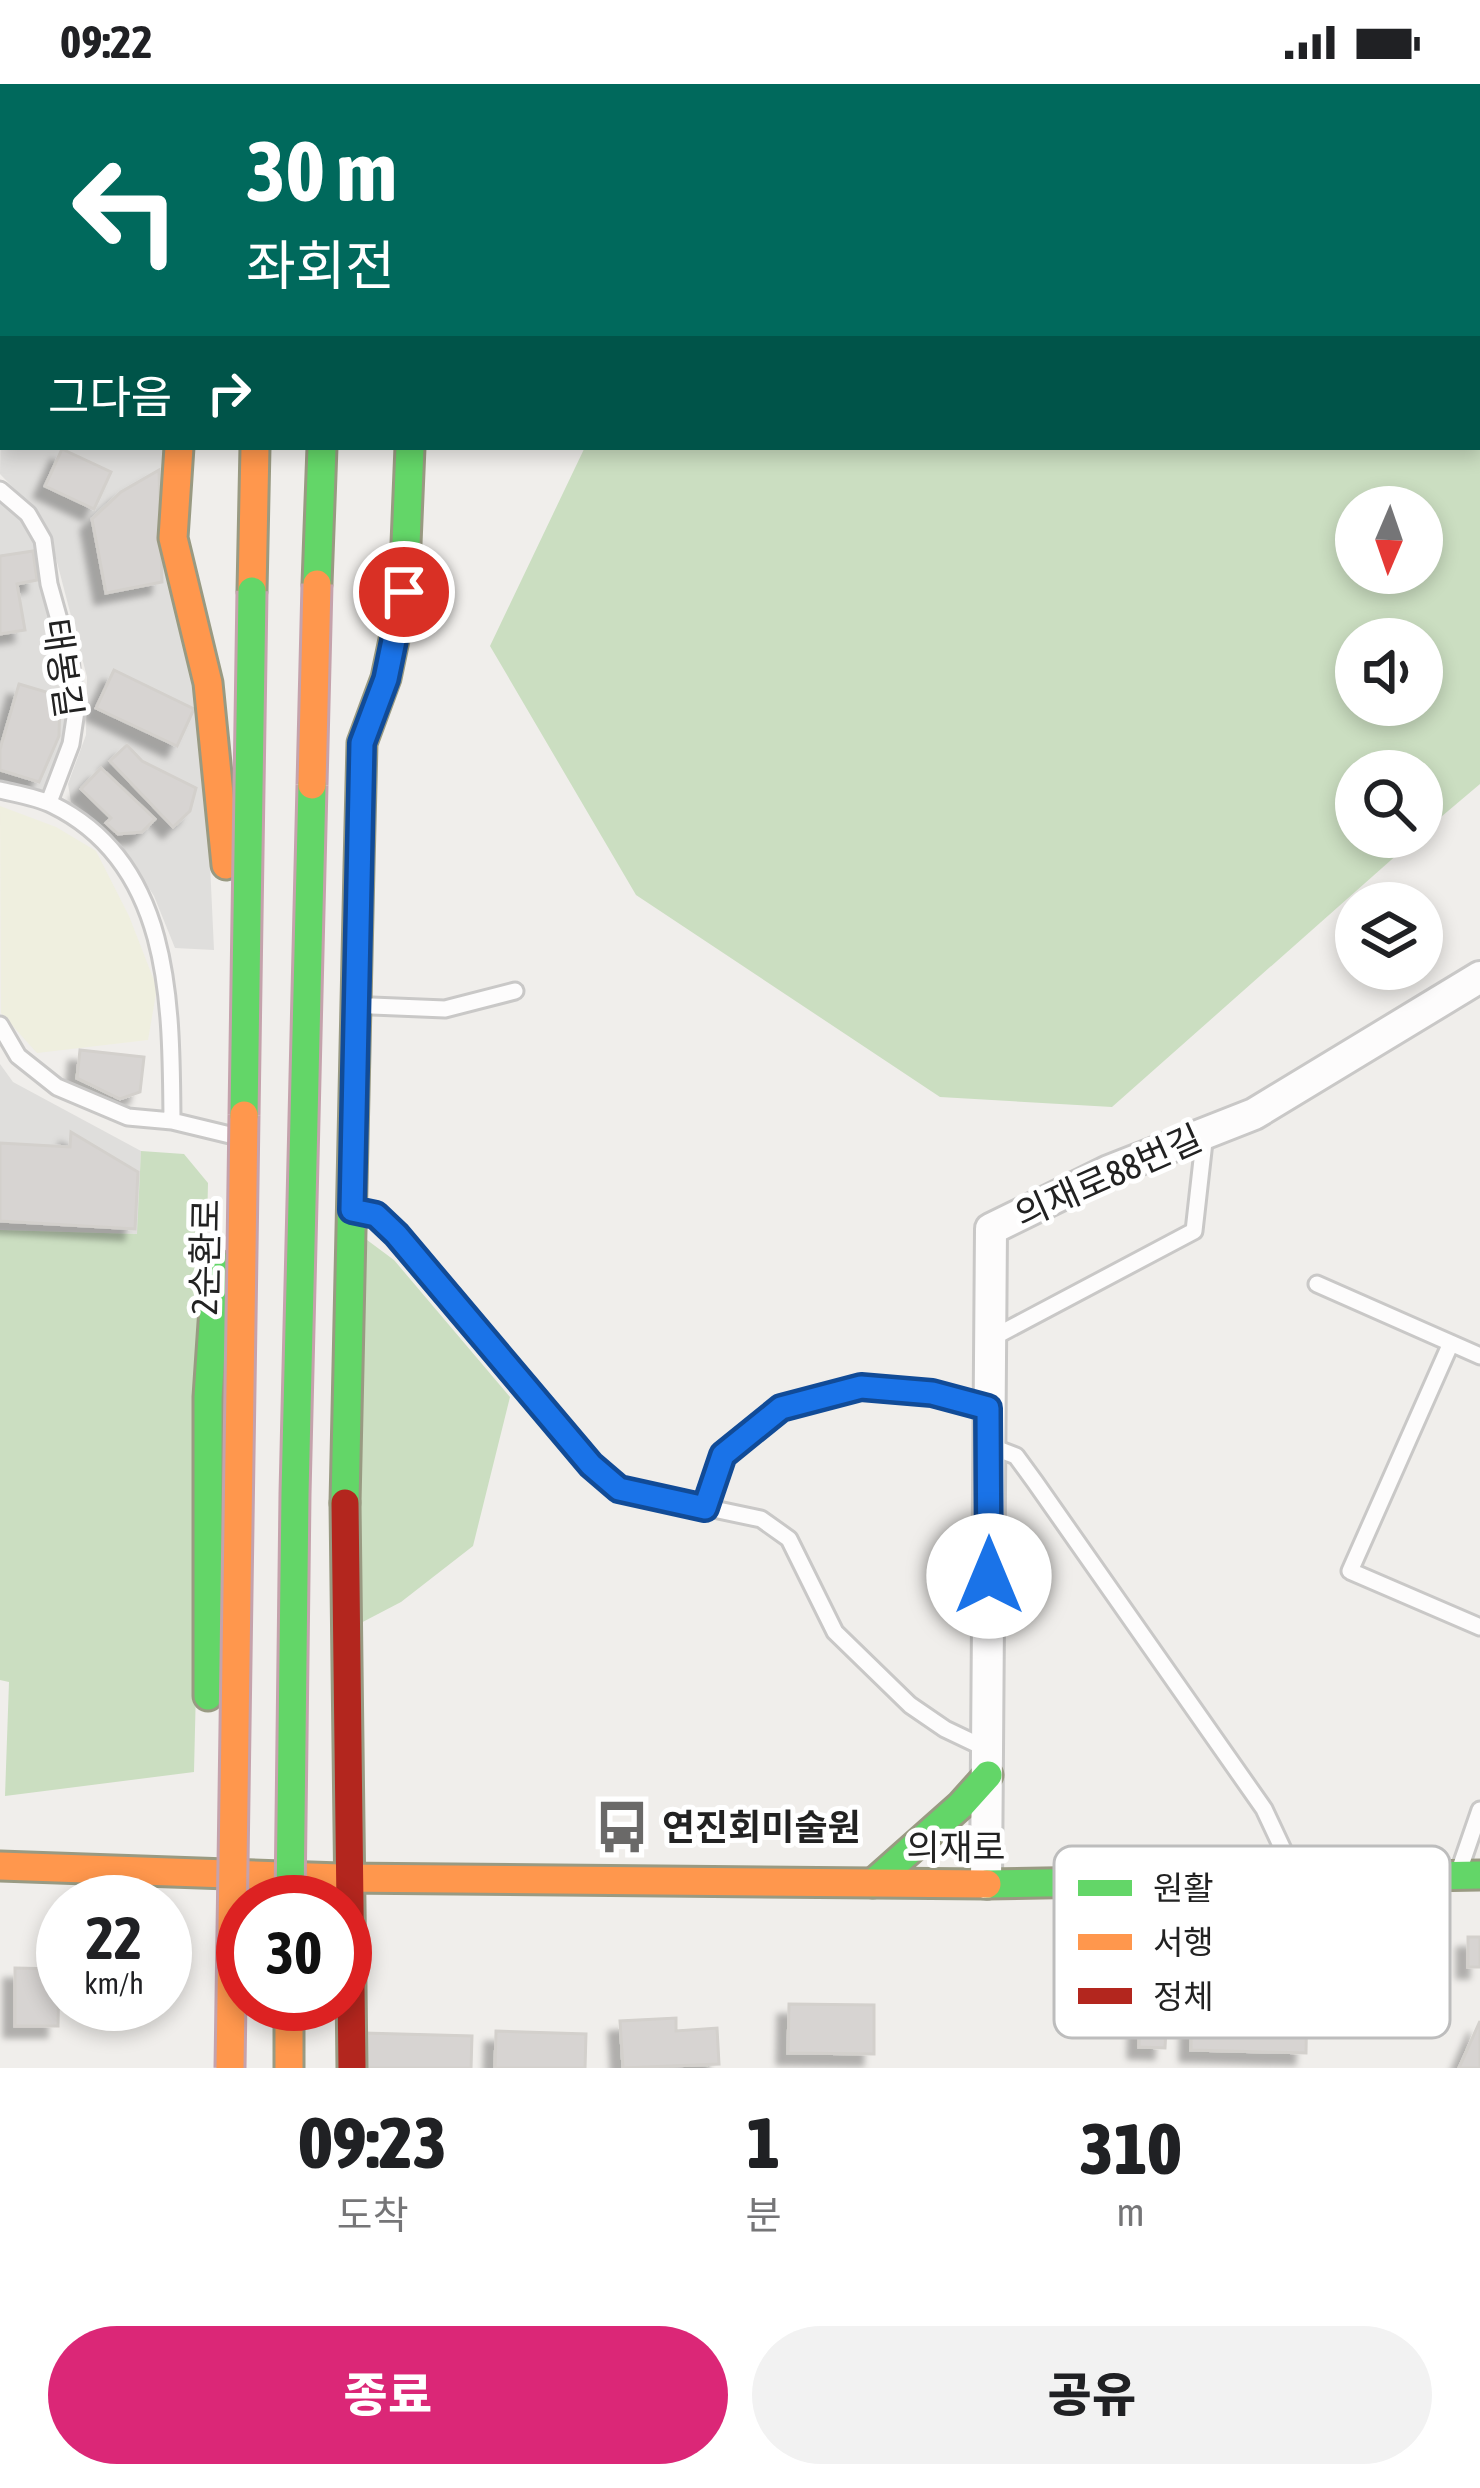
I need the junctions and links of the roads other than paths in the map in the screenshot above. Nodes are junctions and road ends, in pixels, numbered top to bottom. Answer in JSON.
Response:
{"nodes":[{"id":1,"x":179,"y":450,"type":"edge"},
{"id":2,"x":255,"y":450,"type":"edge"},
{"id":3,"x":322,"y":450,"type":"edge"},
{"id":4,"x":410,"y":450,"type":"edge"},
{"id":5,"x":0,"y":490,"type":"edge"},
{"id":6,"x":0,"y":790,"type":"edge"},
{"id":7,"x":49,"y":802,"type":"junction"},
{"id":8,"x":373,"y":950,"type":"dead end"},
{"id":9,"x":1480,"y":977,"type":"edge"},
{"id":10,"x":515,"y":991,"type":"dead end"},
{"id":11,"x":372,"y":1006,"type":"junction"},
{"id":12,"x":0,"y":1024,"type":"edge"},
{"id":13,"x":172,"y":1121,"type":"junction"},
{"id":14,"x":225,"y":1132,"type":"junction"},
{"id":15,"x":1205,"y":1133,"type":"junction"},
{"id":16,"x":262,"y":1154,"type":"dead end"},
{"id":17,"x":280,"y":1165,"type":"dead end"},
{"id":18,"x":316,"y":1187,"type":"dead end"},
{"id":19,"x":352,"y":1207,"type":"junction"},
{"id":20,"x":1318,"y":1284,"type":"dead end"},
{"id":21,"x":989,"y":1339,"type":"junction"},
{"id":22,"x":1451,"y":1343,"type":"junction"},
{"id":23,"x":1480,"y":1356,"type":"edge"},
{"id":24,"x":988,"y":1408,"type":"junction"},
{"id":25,"x":990,"y":1446,"type":"junction"},
{"id":26,"x":705,"y":1508,"type":"junction"},
{"id":27,"x":1480,"y":1627,"type":"edge"},
{"id":28,"x":988,"y":1762,"type":"junction"},
{"id":29,"x":1480,"y":1810,"type":"edge"},
{"id":30,"x":1281,"y":1846,"type":"edge"},
{"id":31,"x":0,"y":1866,"type":"edge"},
{"id":32,"x":291,"y":1875,"type":"edge"},
{"id":33,"x":350,"y":1875,"type":"edge"},
{"id":34,"x":1469,"y":1876,"type":"edge"},
{"id":35,"x":208,"y":1878,"type":"junction"},
{"id":36,"x":216,"y":1878,"type":"edge"},
{"id":37,"x":372,"y":1879,"type":"edge"},
{"id":38,"x":873,"y":1883,"type":"junction"},
{"id":39,"x":986,"y":1883,"type":"junction"},
{"id":40,"x":1054,"y":1883,"type":"edge"},
{"id":41,"x":289,"y":2031,"type":"edge"},
{"id":42,"x":352,"y":2031,"type":"edge"},
{"id":43,"x":209,"y":2068,"type":"edge"},
{"id":44,"x":230,"y":2068,"type":"edge"},
{"id":45,"x":289,"y":2068,"type":"edge"},
{"id":46,"x":352,"y":2068,"type":"edge"}],
"edges":[{"from":1,"to":14,"type":"main road"},
{"from":2,"to":44,"type":"main road","name":"2순환로","bridge":true},
{"from":3,"to":32,"type":"main road","bridge":true},
{"from":4,"to":19,"type":"main road"},
{"from":5,"to":7,"type":"lane","name":"태봉길"},
{"from":6,"to":7,"type":"lane"},
{"from":7,"to":13,"type":"lane"},
{"from":8,"to":11,"type":"lane"},
{"from":9,"to":15,"type":"street","name":"의재로88번길"},
{"from":10,"to":11,"type":"lane"},
{"from":11,"to":19,"type":"lane"},
{"from":12,"to":13,"type":"lane"},
{"from":13,"to":14,"type":"lane"},
{"from":14,"to":16,"type":"lane"},
{"from":14,"to":35,"type":"main road"},
{"from":15,"to":21,"type":"lane"},
{"from":15,"to":21,"type":"street","name":"의재로88번길"},
{"from":17,"to":18,"type":"lane"},
{"from":19,"to":26,"type":"lane"},
{"from":19,"to":33,"type":"main road"},
{"from":20,"to":22,"type":"lane"},
{"from":21,"to":24,"type":"street","name":"의재로88번길"},
{"from":22,"to":23,"type":"lane"},
{"from":22,"to":27,"type":"lane"},
{"from":24,"to":25,"type":"street","name":"의재로88번길"},
{"from":24,"to":26,"type":"lane"},
{"from":25,"to":28,"type":"street","name":"의재로88번길"},
{"from":25,"to":30,"type":"lane"},
{"from":26,"to":28,"type":"lane"},
{"from":28,"to":38,"type":"main road"},
{"from":28,"to":39,"type":"street","name":"의재로88번길"},
{"from":29,"to":34,"type":"lane"},
{"from":31,"to":35,"type":"main road","name":"의재로"},
{"from":35,"to":36,"type":"main road","name":"의재로"},
{"from":35,"to":43,"type":"main road"},
{"from":37,"to":38,"type":"main road","name":"의재로"},
{"from":38,"to":39,"type":"main road","name":"의재로"},
{"from":39,"to":40,"type":"main road","name":"의재로"},
{"from":41,"to":45,"type":"main road"},
{"from":42,"to":46,"type":"main road"}]}
